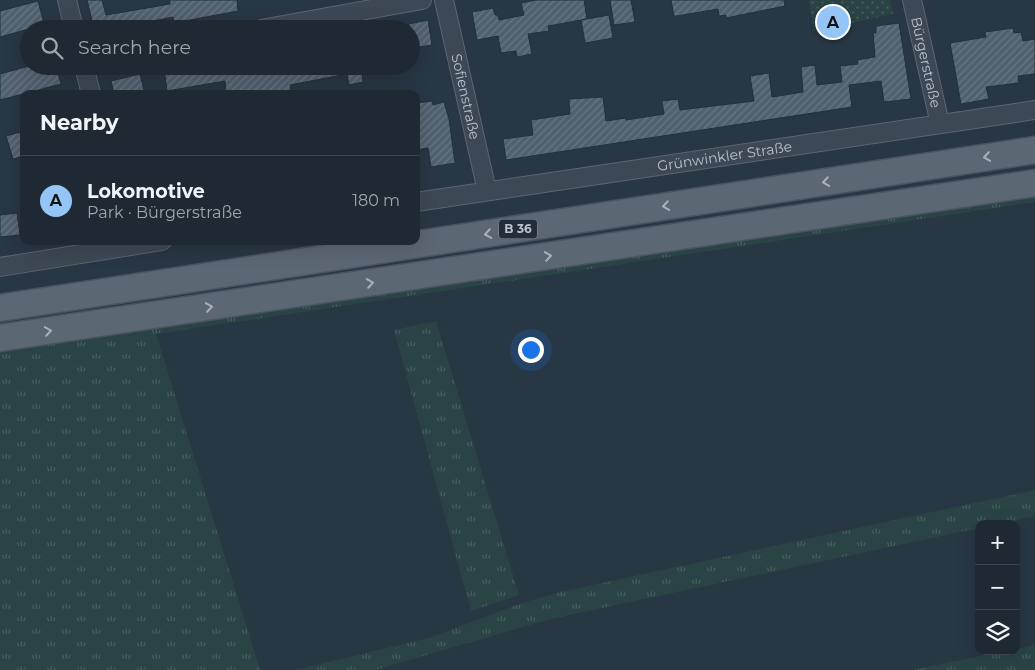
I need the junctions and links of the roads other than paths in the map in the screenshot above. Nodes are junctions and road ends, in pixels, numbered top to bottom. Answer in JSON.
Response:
{"nodes":[{"id":1,"x":67,"y":0,"type":"edge"},
{"id":2,"x":422,"y":0,"type":"edge"},
{"id":3,"x":444,"y":0,"type":"edge"},
{"id":4,"x":912,"y":0,"type":"edge"},
{"id":5,"x":72,"y":20,"type":"edge"},
{"id":6,"x":311,"y":20,"type":"edge"},
{"id":7,"x":86,"y":75,"type":"edge"},
{"id":8,"x":90,"y":90,"type":"edge"},
{"id":9,"x":1035,"y":110,"type":"edge"},
{"id":10,"x":940,"y":124,"type":"junction"},
{"id":11,"x":1035,"y":150,"type":"edge"},
{"id":12,"x":1035,"y":183,"type":"edge"},
{"id":13,"x":487,"y":191,"type":"junction"},
{"id":14,"x":420,"y":201,"type":"edge"},
{"id":15,"x":420,"y":244,"type":"edge"},
{"id":16,"x":124,"y":245,"type":"edge"},
{"id":17,"x":413,"y":245,"type":"edge"},
{"id":18,"x":0,"y":267,"type":"edge"},
{"id":19,"x":0,"y":308,"type":"edge"},
{"id":20,"x":0,"y":338,"type":"edge"}],
"edges":[{"from":1,"to":5,"type":"street"},
{"from":2,"to":6,"type":"street"},
{"from":3,"to":13,"type":"street","name":"Sofienstraße"},
{"from":4,"to":10,"type":"street","name":"Bürgerstraße"},
{"from":7,"to":8,"type":"street"},
{"from":9,"to":10,"type":"street","name":"Grünwinkler Straße"},
{"from":10,"to":13,"type":"street","name":"Grünwinkler Straße"},
{"from":11,"to":15,"type":"main road","number":"B 36","one_way":true},
{"from":20,"to":12,"type":"main road","number":"B 36","one_way":true},
{"from":13,"to":14,"type":"street","name":"Grünwinkler Straße"},
{"from":16,"to":18,"type":"street"},
{"from":17,"to":19,"type":"main road","number":"B 36","one_way":true}]}
